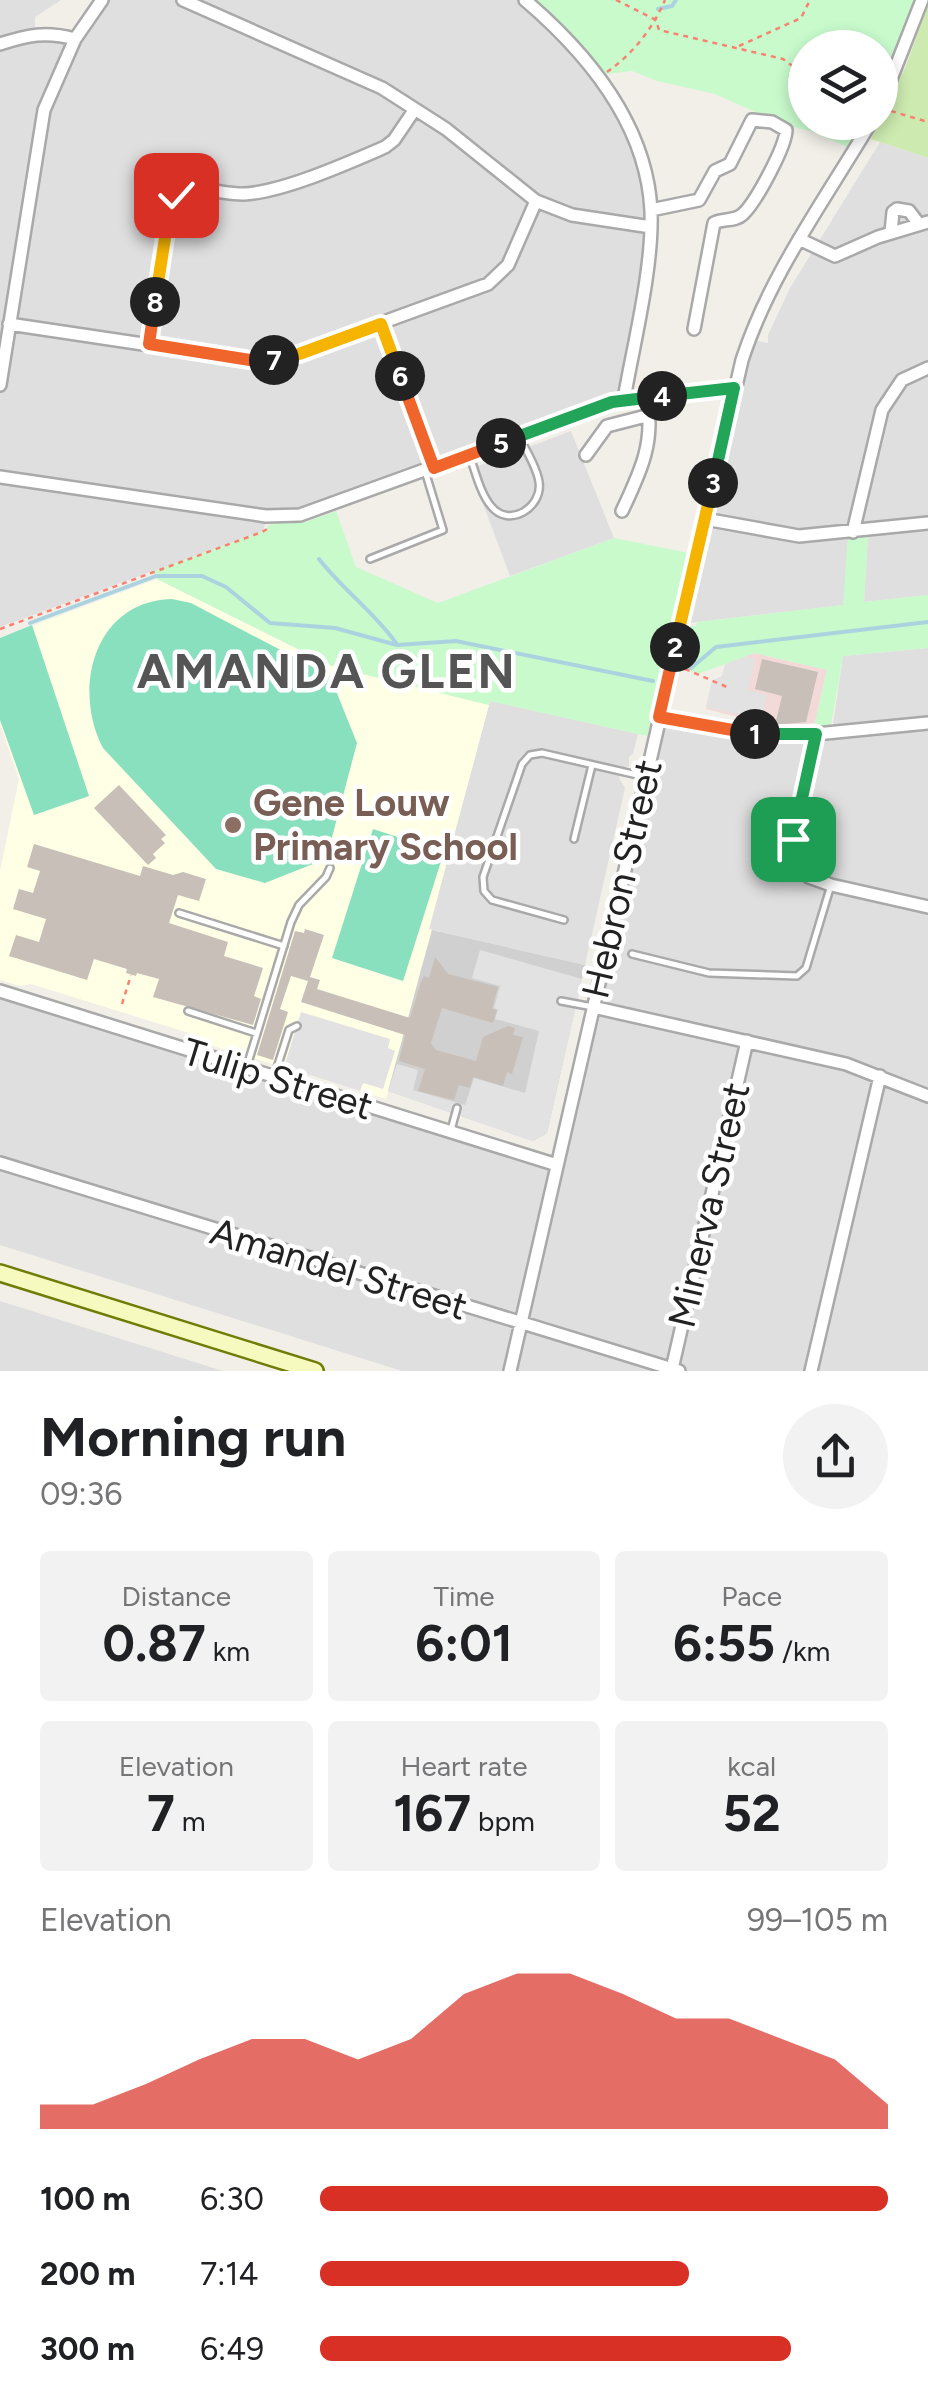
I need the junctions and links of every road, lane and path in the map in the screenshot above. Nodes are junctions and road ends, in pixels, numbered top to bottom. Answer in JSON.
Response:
{"nodes":[{"id":1,"x":102,"y":0,"type":"edge"},
{"id":2,"x":183,"y":0,"type":"edge"},
{"id":3,"x":526,"y":0,"type":"edge"},
{"id":4,"x":616,"y":0,"type":"edge"},
{"id":5,"x":664,"y":0,"type":"edge"},
{"id":6,"x":810,"y":0,"type":"edge"},
{"id":7,"x":922,"y":0,"type":"edge"},
{"id":8,"x":656,"y":20,"type":"junction"},
{"id":9,"x":75,"y":39,"type":"junction"},
{"id":10,"x":0,"y":44,"type":"edge"},
{"id":11,"x":739,"y":46,"type":"junction"},
{"id":12,"x":898,"y":61,"type":"edge"},
{"id":13,"x":788,"y":63,"type":"edge"},
{"id":14,"x":598,"y":78,"type":"junction"},
{"id":15,"x":416,"y":109,"type":"junction"},
{"id":16,"x":898,"y":113,"type":"edge"},
{"id":17,"x":928,"y":122,"type":"edge"},
{"id":18,"x":860,"y":140,"type":"edge"},
{"id":19,"x":536,"y":201,"type":"junction"},
{"id":20,"x":650,"y":210,"type":"junction"},
{"id":21,"x":924,"y":223,"type":"edge"},
{"id":22,"x":651,"y":227,"type":"junction"},
{"id":23,"x":891,"y":232,"type":"junction"},
{"id":24,"x":799,"y":239,"type":"junction"},
{"id":25,"x":9,"y":324,"type":"junction"},
{"id":26,"x":381,"y":324,"type":"junction"},
{"id":27,"x":694,"y":329,"type":"dead end"},
{"id":28,"x":149,"y":344,"type":"junction"},
{"id":29,"x":928,"y":368,"type":"edge"},
{"id":30,"x":0,"y":384,"type":"edge"},
{"id":31,"x":734,"y":388,"type":"junction"},
{"id":32,"x":646,"y":398,"type":"junction"},
{"id":33,"x":624,"y":400,"type":"junction"},
{"id":34,"x":650,"y":415,"type":"junction"},
{"id":35,"x":520,"y":436,"type":"junction"},
{"id":36,"x":470,"y":454,"type":"junction"},
{"id":37,"x":586,"y":455,"type":"dead end"},
{"id":38,"x":429,"y":469,"type":"junction"},
{"id":39,"x":0,"y":477,"type":"edge"},
{"id":40,"x":622,"y":511,"type":"dead end"},
{"id":41,"x":275,"y":517,"type":"junction"},
{"id":42,"x":704,"y":519,"type":"junction"},
{"id":43,"x":928,"y":522,"type":"edge"},
{"id":44,"x":852,"y":532,"type":"junction"},
{"id":45,"x":370,"y":559,"type":"dead end"},
{"id":46,"x":0,"y":629,"type":"edge"},
{"id":47,"x":679,"y":667,"type":"dead end"},
{"id":48,"x":727,"y":688,"type":"dead end"},
{"id":49,"x":659,"y":717,"type":"junction"},
{"id":50,"x":928,"y":722,"type":"edge"},
{"id":51,"x":816,"y":734,"type":"junction"},
{"id":52,"x":592,"y":765,"type":"junction"},
{"id":53,"x":646,"y":777,"type":"junction"},
{"id":54,"x":574,"y":839,"type":"dead end"},
{"id":55,"x":330,"y":868,"type":"dead end"},
{"id":56,"x":831,"y":885,"type":"junction"},
{"id":57,"x":928,"y":907,"type":"edge"},
{"id":58,"x":178,"y":913,"type":"dead end"},
{"id":59,"x":564,"y":920,"type":"dead end"},
{"id":60,"x":284,"y":946,"type":"junction"},
{"id":61,"x":632,"y":954,"type":"dead end"},
{"id":62,"x":131,"y":974,"type":"dead end"},
{"id":63,"x":0,"y":991,"type":"edge"},
{"id":64,"x":561,"y":1000,"type":"dead end"},
{"id":65,"x":122,"y":1004,"type":"dead end"},
{"id":66,"x":593,"y":1007,"type":"junction"},
{"id":67,"x":188,"y":1012,"type":"dead end"},
{"id":68,"x":298,"y":1026,"type":"dead end"},
{"id":69,"x":257,"y":1033,"type":"junction"},
{"id":70,"x":747,"y":1041,"type":"junction"},
{"id":71,"x":246,"y":1068,"type":"junction"},
{"id":72,"x":880,"y":1076,"type":"junction"},
{"id":73,"x":274,"y":1077,"type":"junction"},
{"id":74,"x":928,"y":1096,"type":"edge"},
{"id":75,"x":457,"y":1108,"type":"dead end"},
{"id":76,"x":450,"y":1132,"type":"junction"},
{"id":77,"x":0,"y":1163,"type":"edge"},
{"id":78,"x":557,"y":1165,"type":"junction"},
{"id":79,"x":0,"y":1273,"type":"edge"},
{"id":80,"x":521,"y":1324,"type":"junction"},
{"id":81,"x":676,"y":1370,"type":"edge"},
{"id":82,"x":314,"y":1371,"type":"edge"},
{"id":83,"x":510,"y":1371,"type":"edge"},
{"id":84,"x":811,"y":1371,"type":"edge"}],
"edges":[{"from":1,"to":9,"type":"street"},
{"from":2,"to":15,"type":"street"},
{"from":3,"to":14,"type":"street"},
{"from":4,"to":8,"type":"path"},
{"from":5,"to":8,"type":"path"},
{"from":6,"to":11,"type":"path"},
{"from":7,"to":12,"type":"street"},
{"from":8,"to":11,"type":"path"},
{"from":8,"to":14,"type":"path"},
{"from":9,"to":10,"type":"street"},
{"from":9,"to":25,"type":"street"},
{"from":11,"to":13,"type":"path"},
{"from":14,"to":20,"type":"street"},
{"from":15,"to":19,"type":"street"},
{"from":15,"to":28,"type":"street"},
{"from":16,"to":17,"type":"path"},
{"from":18,"to":24,"type":"street","name":"Hebron Street"},
{"from":19,"to":22,"type":"street"},
{"from":19,"to":26,"type":"street"},
{"from":20,"to":22,"type":"street"},
{"from":20,"to":27,"type":"street"},
{"from":21,"to":23,"type":"street"},
{"from":21,"to":23,"type":"street"},
{"from":22,"to":33,"type":"street"},
{"from":23,"to":24,"type":"street"},
{"from":24,"to":31,"type":"street","name":"Hebron Street"},
{"from":25,"to":28,"type":"street"},
{"from":25,"to":30,"type":"street"},
{"from":26,"to":28,"type":"street"},
{"from":26,"to":38,"type":"street"},
{"from":29,"to":44,"type":"street"},
{"from":31,"to":32,"type":"street"},
{"from":31,"to":42,"type":"street","name":"Hebron Street"},
{"from":32,"to":33,"type":"street"},
{"from":32,"to":34,"type":"street"},
{"from":33,"to":35,"type":"street"},
{"from":34,"to":37,"type":"street"},
{"from":34,"to":40,"type":"street"},
{"from":35,"to":36,"type":"street"},
{"from":35,"to":36,"type":"lane"},
{"from":36,"to":38,"type":"street"},
{"from":38,"to":41,"type":"street"},
{"from":38,"to":45,"type":"lane"},
{"from":39,"to":41,"type":"street"},
{"from":41,"to":46,"type":"path"},
{"from":42,"to":44,"type":"street"},
{"from":42,"to":49,"type":"street","name":"Hebron Street"},
{"from":43,"to":44,"type":"street"},
{"from":47,"to":48,"type":"path"},
{"from":49,"to":51,"type":"street"},
{"from":49,"to":53,"type":"street","name":"Hebron Street"},
{"from":50,"to":51,"type":"street"},
{"from":51,"to":56,"type":"street"},
{"from":52,"to":53,"type":"lane"},
{"from":52,"to":54,"type":"lane"},
{"from":52,"to":59,"type":"lane"},
{"from":53,"to":66,"type":"street","name":"Hebron Street"},
{"from":55,"to":60,"type":"lane"},
{"from":56,"to":57,"type":"street"},
{"from":56,"to":61,"type":"lane"},
{"from":58,"to":60,"type":"lane"},
{"from":60,"to":69,"type":"lane"},
{"from":62,"to":65,"type":"path"},
{"from":63,"to":71,"type":"street","name":"Tulip Street"},
{"from":64,"to":66,"type":"lane"},
{"from":66,"to":70,"type":"street"},
{"from":66,"to":78,"type":"street","name":"Hebron Street"},
{"from":67,"to":69,"type":"lane"},
{"from":68,"to":73,"type":"lane"},
{"from":69,"to":71,"type":"lane"},
{"from":70,"to":72,"type":"street"},
{"from":70,"to":81,"type":"street","name":"Minerva Street"},
{"from":71,"to":73,"type":"street","name":"Tulip Street"},
{"from":72,"to":74,"type":"street"},
{"from":72,"to":84,"type":"street"},
{"from":73,"to":76,"type":"street","name":"Tulip Street"},
{"from":75,"to":76,"type":"lane"},
{"from":76,"to":78,"type":"street","name":"Tulip Street"},
{"from":77,"to":80,"type":"street","name":"Amandel Street"},
{"from":78,"to":80,"type":"street","name":"Hebron Street"},
{"from":79,"to":82,"type":"street"},
{"from":80,"to":81,"type":"street","name":"Amandel Street"},
{"from":80,"to":83,"type":"street","name":"Hebron Street"}]}
